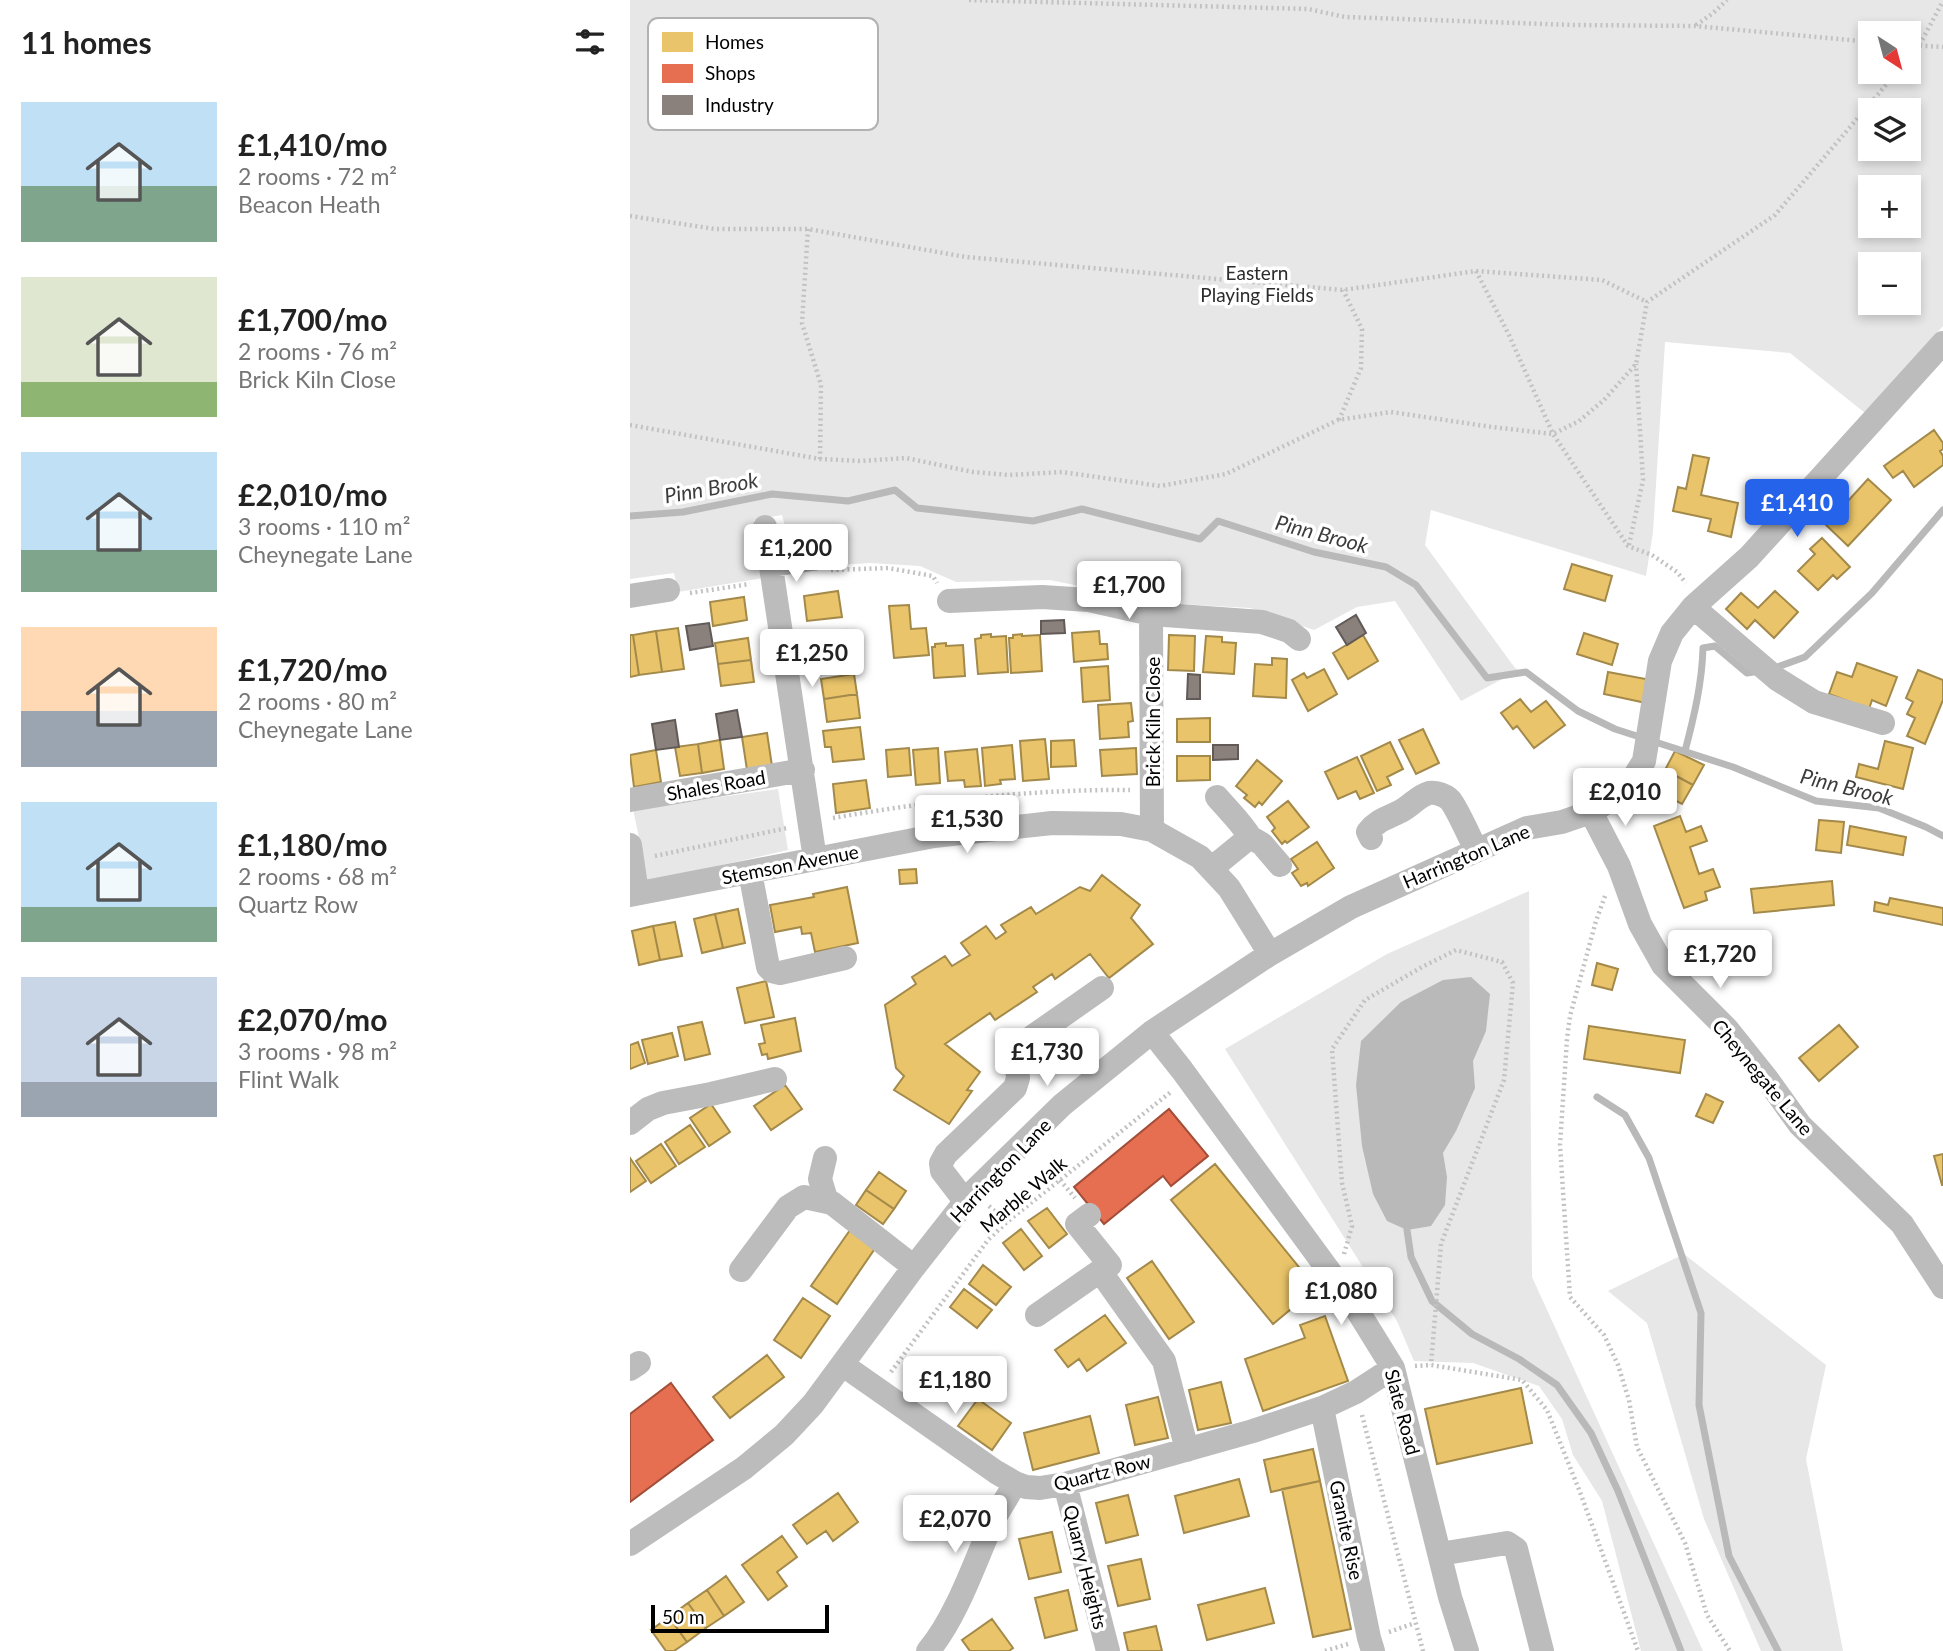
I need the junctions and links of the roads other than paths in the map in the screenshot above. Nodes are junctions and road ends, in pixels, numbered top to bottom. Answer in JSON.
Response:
{"nodes":[{"id":1,"x":1943,"y":343,"type":"edge"},
{"id":2,"x":765,"y":527,"type":"dead end"},
{"id":3,"x":813,"y":559,"type":"dead end"},
{"id":4,"x":772,"y":565,"type":"junction"},
{"id":5,"x":668,"y":590,"type":"dead end"},
{"id":6,"x":630,"y":596,"type":"edge"},
{"id":7,"x":949,"y":601,"type":"dead end"},
{"id":8,"x":1697,"y":603,"type":"junction"},
{"id":9,"x":1151,"y":614,"type":"junction"},
{"id":10,"x":1299,"y":639,"type":"dead end"},
{"id":11,"x":1883,"y":723,"type":"dead end"},
{"id":12,"x":803,"y":770,"type":"junction"},
{"id":13,"x":1217,"y":797,"type":"dead end"},
{"id":14,"x":630,"y":800,"type":"edge"},
{"id":15,"x":1591,"y":812,"type":"junction"},
{"id":16,"x":1152,"y":830,"type":"junction"},
{"id":17,"x":1250,"y":837,"type":"junction"},
{"id":18,"x":1371,"y":838,"type":"dead end"},
{"id":19,"x":1476,"y":850,"type":"junction"},
{"id":20,"x":631,"y":853,"type":"edge"},
{"id":21,"x":815,"y":859,"type":"junction"},
{"id":22,"x":1280,"y":865,"type":"dead end"},
{"id":23,"x":1212,"y":868,"type":"junction"},
{"id":24,"x":750,"y":872,"type":"junction"},
{"id":25,"x":634,"y":894,"type":"edge"},
{"id":26,"x":1270,"y":954,"type":"junction"},
{"id":27,"x":845,"y":958,"type":"dead end"},
{"id":28,"x":1102,"y":988,"type":"dead end"},
{"id":29,"x":1152,"y":1032,"type":"junction"},
{"id":30,"x":775,"y":1079,"type":"dead end"},
{"id":31,"x":630,"y":1123,"type":"edge"},
{"id":32,"x":825,"y":1158,"type":"dead end"},
{"id":33,"x":965,"y":1201,"type":"junction"},
{"id":34,"x":827,"y":1202,"type":"junction"},
{"id":35,"x":1089,"y":1215,"type":"dead end"},
{"id":36,"x":914,"y":1267,"type":"junction"},
{"id":37,"x":741,"y":1270,"type":"dead end"},
{"id":38,"x":1100,"y":1271,"type":"junction"},
{"id":39,"x":1943,"y":1287,"type":"edge"},
{"id":40,"x":1037,"y":1315,"type":"dead end"},
{"id":41,"x":843,"y":1365,"type":"junction"},
{"id":42,"x":1393,"y":1368,"type":"junction"},
{"id":43,"x":1322,"y":1408,"type":"junction"},
{"id":44,"x":1187,"y":1450,"type":"junction"},
{"id":45,"x":1015,"y":1483,"type":"junction"},
{"id":46,"x":1065,"y":1484,"type":"junction"},
{"id":47,"x":630,"y":1544,"type":"edge"},
{"id":48,"x":1440,"y":1554,"type":"junction"},
{"id":49,"x":928,"y":1651,"type":"edge"},
{"id":50,"x":1108,"y":1651,"type":"edge"},
{"id":51,"x":1373,"y":1651,"type":"edge"},
{"id":52,"x":1467,"y":1651,"type":"edge"},
{"id":53,"x":1542,"y":1651,"type":"edge"}],
"edges":[{"from":1,"to":8,"type":"street","name":"Harrington Lane"},
{"from":2,"to":4,"type":"street"},
{"from":3,"to":4,"type":"street"},
{"from":4,"to":12,"type":"street"},
{"from":5,"to":6,"type":"street"},
{"from":7,"to":9,"type":"street"},
{"from":8,"to":11,"type":"street"},
{"from":8,"to":15,"type":"street","name":"Harrington Lane"},
{"from":9,"to":10,"type":"street"},
{"from":9,"to":16,"type":"street","name":"Brick Kiln Close"},
{"from":12,"to":14,"type":"street","name":"Shales Road"},
{"from":12,"to":21,"type":"street"},
{"from":13,"to":17,"type":"street"},
{"from":15,"to":19,"type":"street","name":"Harrington Lane"},
{"from":15,"to":39,"type":"street","name":"Cheynegate Lane"},
{"from":16,"to":21,"type":"street","name":"Stemson Avenue"},
{"from":16,"to":23,"type":"street","name":"Stemson Avenue"},
{"from":17,"to":22,"type":"street"},
{"from":17,"to":23,"type":"street"},
{"from":18,"to":19,"type":"street"},
{"from":19,"to":26,"type":"street","name":"Harrington Lane"},
{"from":20,"to":25,"type":"street"},
{"from":21,"to":24,"type":"street","name":"Stemson Avenue"},
{"from":23,"to":26,"type":"street","name":"Stemson Avenue"},
{"from":24,"to":25,"type":"street","name":"Stemson Avenue"},
{"from":24,"to":27,"type":"street"},
{"from":26,"to":29,"type":"street","name":"Harrington Lane"},
{"from":28,"to":33,"type":"street"},
{"from":29,"to":33,"type":"street","name":"Harrington Lane"},
{"from":29,"to":42,"type":"street","name":"Slate Road"},
{"from":30,"to":31,"type":"street"},
{"from":32,"to":34,"type":"street"},
{"from":33,"to":36,"type":"street","name":"Harrington Lane"},
{"from":34,"to":36,"type":"street"},
{"from":34,"to":37,"type":"street"},
{"from":35,"to":38,"type":"street"},
{"from":36,"to":41,"type":"street","name":"Harrington Lane"},
{"from":38,"to":40,"type":"street"},
{"from":38,"to":44,"type":"street"},
{"from":41,"to":45,"type":"street","name":"Quartz Row"},
{"from":41,"to":47,"type":"street","name":"Harrington Lane"},
{"from":42,"to":43,"type":"street","name":"Quartz Row"},
{"from":42,"to":48,"type":"street","name":"Slate Road"},
{"from":43,"to":44,"type":"street","name":"Quartz Row"},
{"from":43,"to":51,"type":"street","name":"Granite Rise"},
{"from":44,"to":46,"type":"street","name":"Quartz Row"},
{"from":45,"to":46,"type":"street","name":"Quartz Row"},
{"from":45,"to":49,"type":"street"},
{"from":46,"to":50,"type":"street","name":"Quarry Heights"},
{"from":48,"to":52,"type":"street","name":"Slate Road"},
{"from":48,"to":53,"type":"street"}]}
